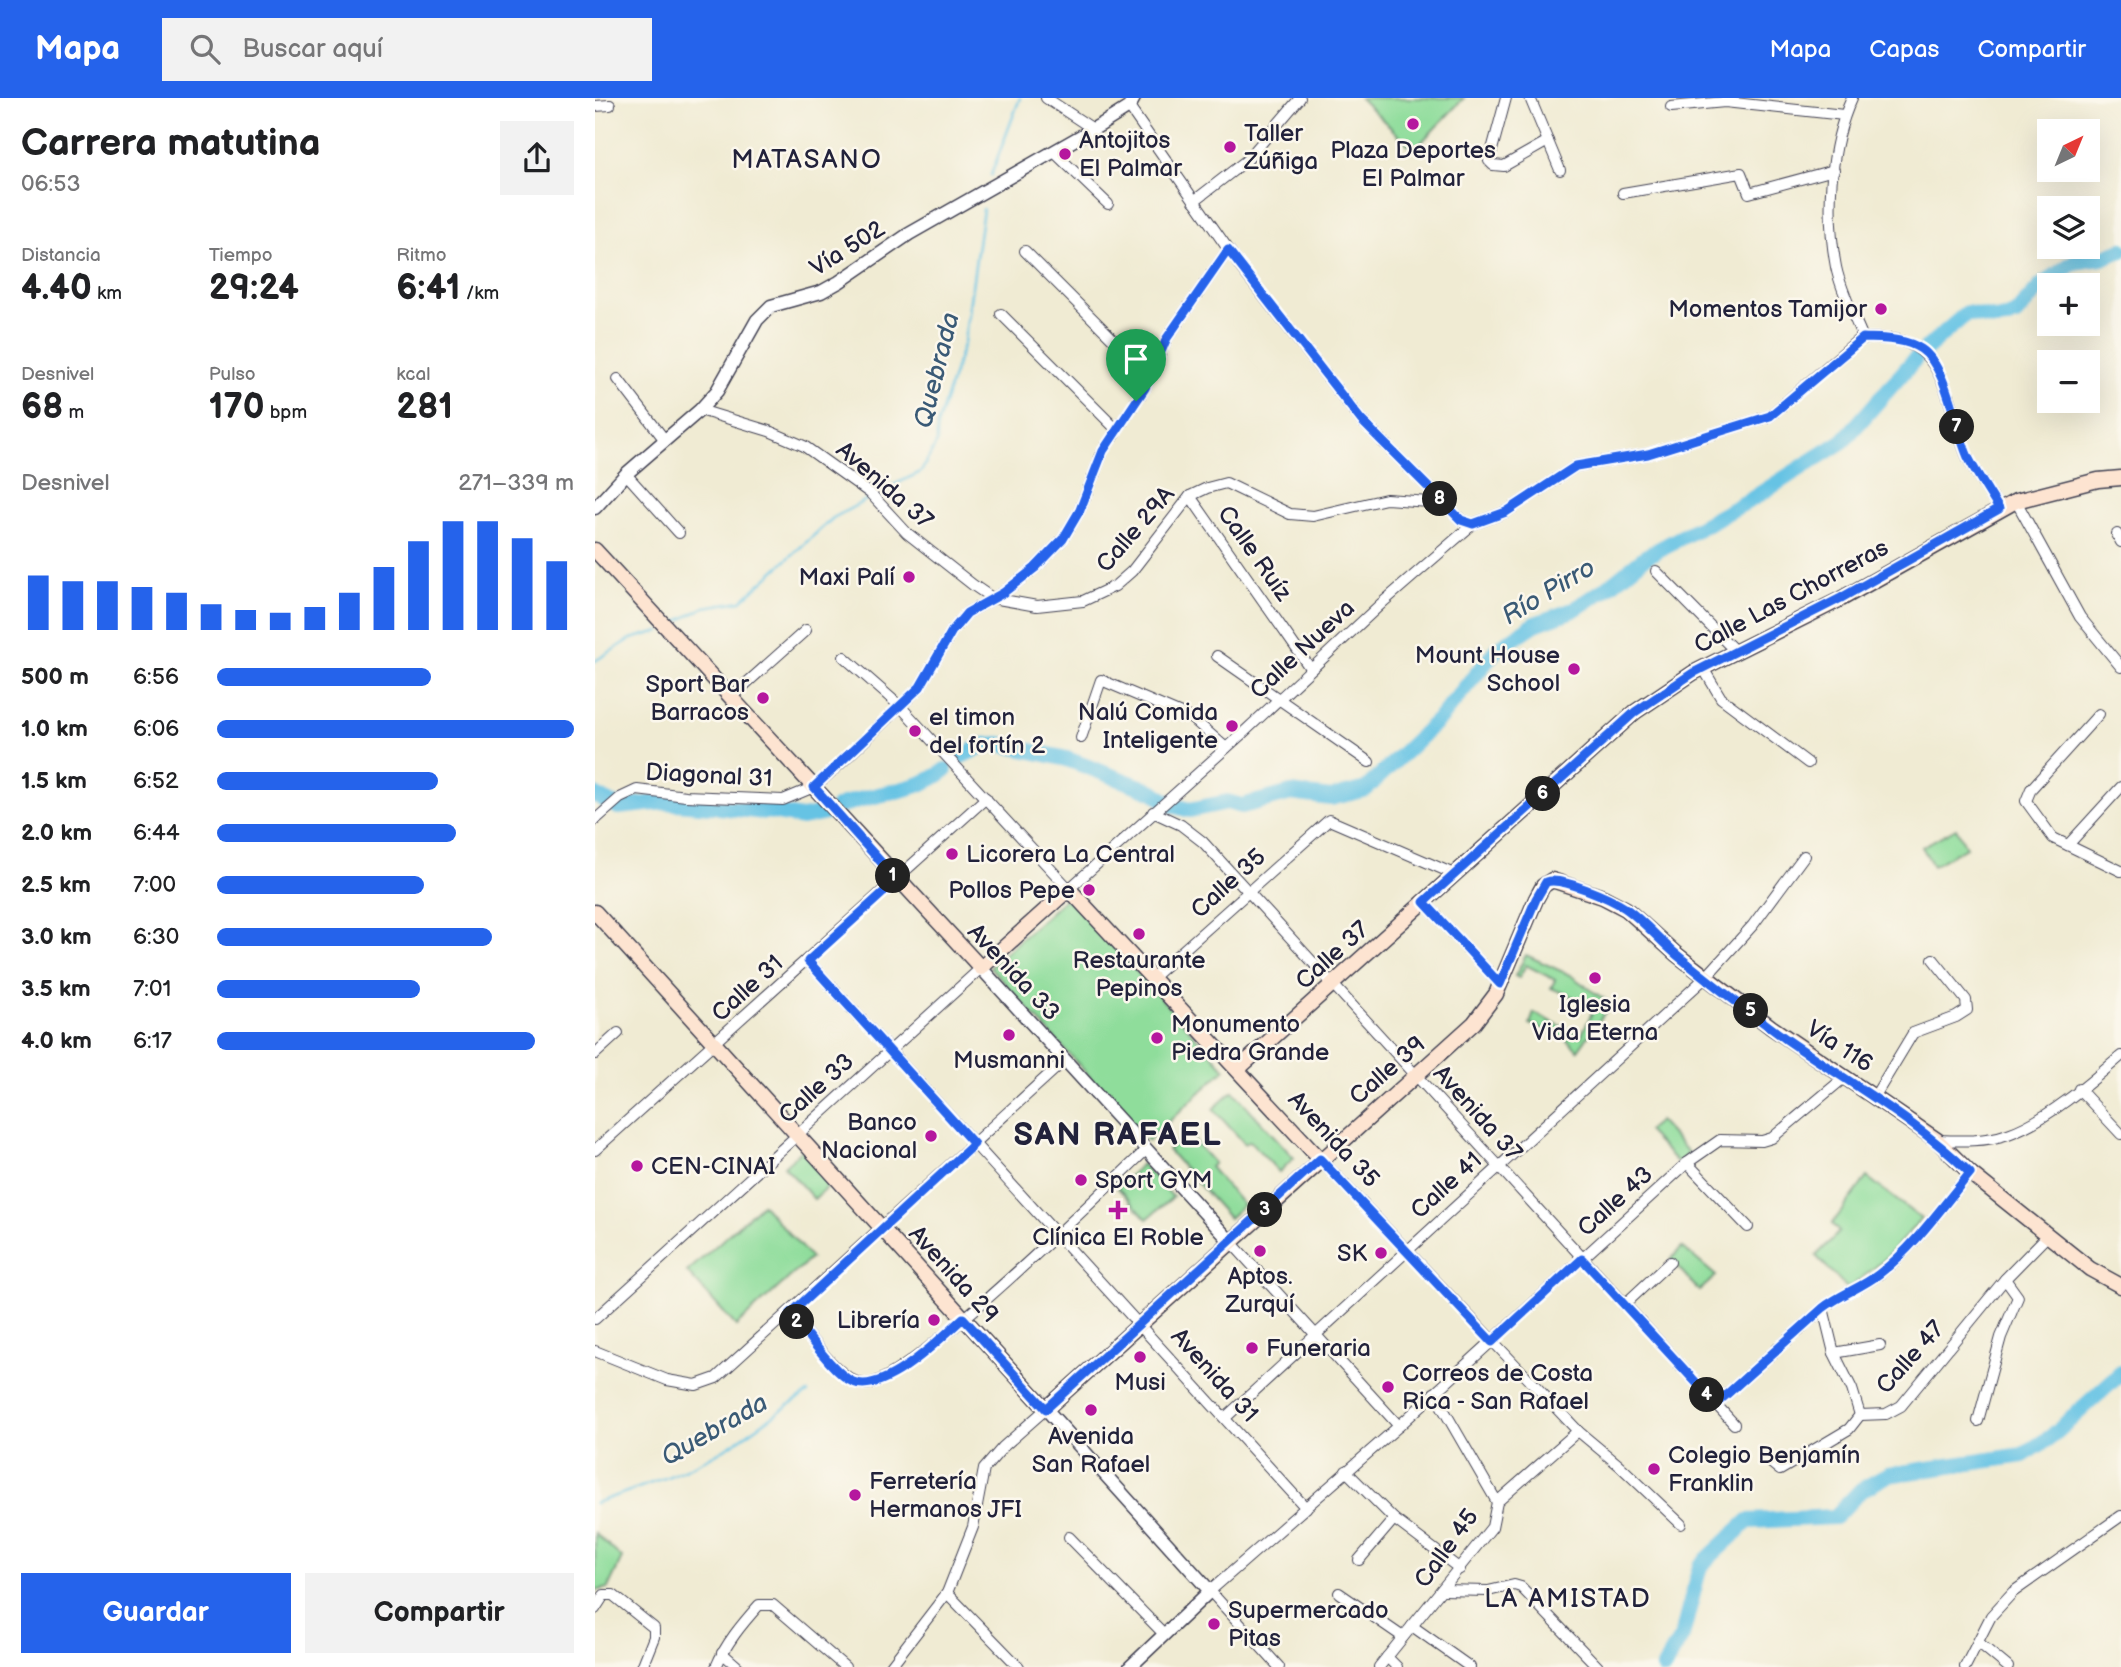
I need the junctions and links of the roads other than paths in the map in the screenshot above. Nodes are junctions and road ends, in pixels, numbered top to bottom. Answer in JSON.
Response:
{"nodes":[{"id":1,"x":1046,"y":98,"type":"edge"},
{"id":2,"x":1300,"y":98,"type":"edge"},
{"id":3,"x":1506,"y":98,"type":"edge"},
{"id":4,"x":1530,"y":98,"type":"edge"},
{"id":5,"x":1851,"y":98,"type":"edge"},
{"id":6,"x":1132,"y":102,"type":"edge"},
{"id":7,"x":610,"y":105,"type":"dead end"},
{"id":8,"x":595,"y":106,"type":"edge"},
{"id":9,"x":1671,"y":107,"type":"dead end"},
{"id":10,"x":1844,"y":115,"type":"junction"},
{"id":11,"x":1093,"y":129,"type":"junction"},
{"id":12,"x":1548,"y":141,"type":"junction"},
{"id":13,"x":1055,"y":153,"type":"junction"},
{"id":14,"x":1560,"y":170,"type":"dead end"},
{"id":15,"x":1834,"y":170,"type":"junction"},
{"id":16,"x":1623,"y":193,"type":"dead end"},
{"id":17,"x":1194,"y":201,"type":"junction"},
{"id":18,"x":1108,"y":204,"type":"dead end"},
{"id":19,"x":1228,"y":250,"type":"junction"},
{"id":20,"x":1025,"y":251,"type":"dead end"},
{"id":21,"x":1001,"y":314,"type":"dead end"},
{"id":22,"x":1863,"y":338,"type":"junction"},
{"id":23,"x":1153,"y":369,"type":"junction"},
{"id":24,"x":618,"y":379,"type":"dead end"},
{"id":25,"x":700,"y":410,"type":"junction"},
{"id":26,"x":1116,"y":429,"type":"junction"},
{"id":27,"x":664,"y":439,"type":"junction"},
{"id":28,"x":627,"y":474,"type":"junction"},
{"id":29,"x":2121,"y":478,"type":"edge"},
{"id":30,"x":1189,"y":496,"type":"junction"},
{"id":31,"x":2016,"y":500,"type":"junction"},
{"id":32,"x":1444,"y":503,"type":"junction"},
{"id":33,"x":595,"y":508,"type":"edge"},
{"id":34,"x":1999,"y":509,"type":"junction"},
{"id":35,"x":1473,"y":524,"type":"junction"},
{"id":36,"x":678,"y":533,"type":"dead end"},
{"id":37,"x":595,"y":550,"type":"edge"},
{"id":38,"x":1656,"y":571,"type":"dead end"},
{"id":39,"x":992,"y":598,"type":"junction"},
{"id":40,"x":806,"y":630,"type":"dead end"},
{"id":41,"x":1737,"y":653,"type":"junction"},
{"id":42,"x":1217,"y":656,"type":"dead end"},
{"id":43,"x":844,"y":657,"type":"dead end"},
{"id":44,"x":2121,"y":667,"type":"edge"},
{"id":45,"x":1310,"y":668,"type":"junction"},
{"id":46,"x":1703,"y":668,"type":"junction"},
{"id":47,"x":731,"y":697,"type":"junction"},
{"id":48,"x":1278,"y":699,"type":"junction"},
{"id":49,"x":901,"y":707,"type":"junction"},
{"id":50,"x":2099,"y":714,"type":"dead end"},
{"id":51,"x":1081,"y":738,"type":"dead end"},
{"id":52,"x":1226,"y":748,"type":"junction"},
{"id":53,"x":1369,"y":762,"type":"dead end"},
{"id":54,"x":1808,"y":763,"type":"dead end"},
{"id":55,"x":814,"y":787,"type":"junction"},
{"id":56,"x":2121,"y":787,"type":"edge"},
{"id":57,"x":986,"y":797,"type":"junction"},
{"id":58,"x":1156,"y":809,"type":"junction"},
{"id":59,"x":595,"y":820,"type":"edge"},
{"id":60,"x":2068,"y":845,"type":"junction"},
{"id":61,"x":1804,"y":856,"type":"dead end"},
{"id":62,"x":2121,"y":871,"type":"edge"},
{"id":63,"x":1454,"y":874,"type":"junction"},
{"id":64,"x":897,"y":880,"type":"junction"},
{"id":65,"x":1560,"y":881,"type":"joint"},
{"id":66,"x":1069,"y":889,"type":"junction"},
{"id":67,"x":1250,"y":893,"type":"junction"},
{"id":68,"x":1424,"y":902,"type":"junction"},
{"id":69,"x":595,"y":912,"type":"edge"},
{"id":70,"x":1933,"y":959,"type":"dead end"},
{"id":71,"x":808,"y":961,"type":"junction"},
{"id":72,"x":981,"y":968,"type":"junction"},
{"id":73,"x":1153,"y":977,"type":"junction"},
{"id":74,"x":1706,"y":977,"type":"junction"},
{"id":75,"x":1500,"y":984,"type":"junction"},
{"id":76,"x":1333,"y":986,"type":"junction"},
{"id":77,"x":618,"y":1032,"type":"dead end"},
{"id":78,"x":716,"y":1044,"type":"junction"},
{"id":79,"x":890,"y":1052,"type":"junction"},
{"id":80,"x":595,"y":1054,"type":"edge"},
{"id":81,"x":2121,"y":1056,"type":"edge"},
{"id":82,"x":1065,"y":1060,"type":"junction"},
{"id":83,"x":1238,"y":1069,"type":"junction"},
{"id":84,"x":1416,"y":1076,"type":"junction"},
{"id":85,"x":1845,"y":1077,"type":"junction"},
{"id":86,"x":2079,"y":1089,"type":"junction"},
{"id":87,"x":1875,"y":1096,"type":"junction"},
{"id":88,"x":2121,"y":1134,"type":"edge"},
{"id":89,"x":797,"y":1135,"type":"junction"},
{"id":90,"x":1937,"y":1140,"type":"junction"},
{"id":91,"x":974,"y":1144,"type":"junction"},
{"id":92,"x":1147,"y":1149,"type":"junction"},
{"id":93,"x":595,"y":1150,"type":"edge"},
{"id":94,"x":1320,"y":1159,"type":"junction"},
{"id":95,"x":1687,"y":1163,"type":"junction"},
{"id":96,"x":1498,"y":1167,"type":"junction"},
{"id":97,"x":1970,"y":1173,"type":"junction"},
{"id":98,"x":1748,"y":1227,"type":"dead end"},
{"id":99,"x":883,"y":1229,"type":"junction"},
{"id":100,"x":1057,"y":1234,"type":"junction"},
{"id":101,"x":2048,"y":1235,"type":"junction"},
{"id":102,"x":1231,"y":1242,"type":"junction"},
{"id":103,"x":1406,"y":1250,"type":"junction"},
{"id":104,"x":1582,"y":1259,"type":"junction"},
{"id":105,"x":1670,"y":1262,"type":"dead end"},
{"id":106,"x":2005,"y":1279,"type":"junction"},
{"id":107,"x":2121,"y":1286,"type":"edge"},
{"id":108,"x":1624,"y":1304,"type":"junction"},
{"id":109,"x":1823,"y":1308,"type":"junction"},
{"id":110,"x":790,"y":1314,"type":"junction"},
{"id":111,"x":963,"y":1318,"type":"junction"},
{"id":112,"x":595,"y":1319,"type":"edge"},
{"id":113,"x":1141,"y":1324,"type":"junction"},
{"id":114,"x":1315,"y":1334,"type":"junction"},
{"id":115,"x":1492,"y":1342,"type":"junction"},
{"id":116,"x":1880,"y":1345,"type":"dead end"},
{"id":117,"x":595,"y":1351,"type":"edge"},
{"id":118,"x":1834,"y":1353,"type":"junction"},
{"id":119,"x":1434,"y":1393,"type":"junction"},
{"id":120,"x":1716,"y":1404,"type":"junction"},
{"id":121,"x":1046,"y":1409,"type":"junction"},
{"id":122,"x":1860,"y":1415,"type":"junction"},
{"id":123,"x":1225,"y":1418,"type":"junction"},
{"id":124,"x":1978,"y":1421,"type":"dead end"},
{"id":125,"x":1734,"y":1424,"type":"dead end"},
{"id":126,"x":1399,"y":1426,"type":"junction"},
{"id":127,"x":1578,"y":1431,"type":"junction"},
{"id":128,"x":1764,"y":1457,"type":"dead end"},
{"id":129,"x":1346,"y":1471,"type":"junction"},
{"id":130,"x":1497,"y":1502,"type":"junction"},
{"id":131,"x":1306,"y":1508,"type":"junction"},
{"id":132,"x":2121,"y":1516,"type":"edge"},
{"id":133,"x":1394,"y":1519,"type":"junction"},
{"id":134,"x":1681,"y":1524,"type":"dead end"},
{"id":135,"x":1069,"y":1536,"type":"dead end"},
{"id":136,"x":1359,"y":1560,"type":"dead end"},
{"id":137,"x":1460,"y":1569,"type":"junction"},
{"id":138,"x":1443,"y":1590,"type":"junction"},
{"id":139,"x":1210,"y":1591,"type":"junction"},
{"id":140,"x":947,"y":1593,"type":"junction"},
{"id":141,"x":1339,"y":1594,"type":"dead end"},
{"id":142,"x":595,"y":1609,"type":"edge"},
{"id":143,"x":1412,"y":1626,"type":"junction"},
{"id":144,"x":1163,"y":1633,"type":"junction"},
{"id":145,"x":1403,"y":1637,"type":"junction"},
{"id":146,"x":1979,"y":1643,"type":"junction"},
{"id":147,"x":722,"y":1653,"type":"junction"},
{"id":148,"x":1387,"y":1657,"type":"junction"},
{"id":149,"x":642,"y":1667,"type":"edge"},
{"id":150,"x":716,"y":1667,"type":"edge"},
{"id":151,"x":738,"y":1667,"type":"edge"},
{"id":152,"x":845,"y":1667,"type":"edge"},
{"id":153,"x":890,"y":1667,"type":"edge"},
{"id":154,"x":1019,"y":1667,"type":"edge"},
{"id":155,"x":1130,"y":1667,"type":"edge"},
{"id":156,"x":1279,"y":1667,"type":"edge"},
{"id":157,"x":1379,"y":1667,"type":"edge"},
{"id":158,"x":1397,"y":1667,"type":"edge"},
{"id":159,"x":1470,"y":1667,"type":"edge"},
{"id":160,"x":1598,"y":1667,"type":"edge"},
{"id":161,"x":1965,"y":1667,"type":"edge"},
{"id":162,"x":2008,"y":1667,"type":"edge"}],
"edges":[{"from":1,"to":11,"type":"street"},
{"from":2,"to":17,"type":"street"},
{"from":3,"to":12,"type":"street"},
{"from":4,"to":12,"type":"street"},
{"from":5,"to":10,"type":"street"},
{"from":6,"to":11,"type":"street","name":"Vía 502"},
{"from":6,"to":17,"type":"street"},
{"from":7,"to":8,"type":"street"},
{"from":9,"to":10,"type":"street"},
{"from":10,"to":15,"type":"street"},
{"from":11,"to":13,"type":"street","name":"Vía 502"},
{"from":12,"to":14,"type":"street"},
{"from":13,"to":18,"type":"street"},
{"from":13,"to":25,"type":"street","name":"Vía 502"},
{"from":15,"to":16,"type":"street"},
{"from":15,"to":22,"type":"street"},
{"from":17,"to":19,"type":"street"},
{"from":19,"to":23,"type":"street"},
{"from":19,"to":32,"type":"street"},
{"from":20,"to":23,"type":"street"},
{"from":21,"to":26,"type":"street"},
{"from":22,"to":34,"type":"street"},
{"from":22,"to":35,"type":"street"},
{"from":23,"to":26,"type":"street"},
{"from":24,"to":27,"type":"street"},
{"from":25,"to":27,"type":"street","name":"Vía 502"},
{"from":25,"to":39,"type":"street","name":"Avenida 37"},
{"from":26,"to":39,"type":"street"},
{"from":27,"to":28,"type":"street","name":"Vía 502"},
{"from":28,"to":33,"type":"street","name":"Vía 502"},
{"from":28,"to":36,"type":"street"},
{"from":29,"to":31,"type":"main road","name":"Calle Las Chorreras"},
{"from":30,"to":32,"type":"street","name":"Calle 29A"},
{"from":30,"to":39,"type":"street","name":"Calle 29A"},
{"from":30,"to":45,"type":"street","name":"Calle Ruíz"},
{"from":31,"to":34,"type":"main road","name":"Calle Las Chorreras"},
{"from":31,"to":44,"type":"street"},
{"from":32,"to":35,"type":"street"},
{"from":34,"to":41,"type":"main road","name":"Calle Las Chorreras"},
{"from":35,"to":45,"type":"street","name":"Calle Nueva"},
{"from":37,"to":47,"type":"main road","name":"Avenida 33"},
{"from":38,"to":41,"type":"street"},
{"from":39,"to":49,"type":"street"},
{"from":40,"to":47,"type":"street"},
{"from":41,"to":46,"type":"main road","name":"Calle Las Chorreras"},
{"from":42,"to":48,"type":"street"},
{"from":43,"to":49,"type":"street","name":"Avenida 35"},
{"from":45,"to":48,"type":"street","name":"Calle Nueva"},
{"from":46,"to":54,"type":"street"},
{"from":46,"to":63,"type":"main road","name":"Calle Las Chorreras"},
{"from":47,"to":55,"type":"main road","name":"Avenida 33"},
{"from":48,"to":52,"type":"street","name":"Calle Nueva"},
{"from":48,"to":53,"type":"street"},
{"from":49,"to":55,"type":"street"},
{"from":49,"to":57,"type":"street","name":"Avenida 35"},
{"from":50,"to":60,"type":"street"},
{"from":51,"to":52,"type":"street"},
{"from":52,"to":58,"type":"street","name":"Calle Nueva"},
{"from":55,"to":59,"type":"street","name":"Diagonal 31"},
{"from":55,"to":64,"type":"main road","name":"Avenida 33"},
{"from":56,"to":60,"type":"street"},
{"from":57,"to":64,"type":"street","name":"Calle 31"},
{"from":57,"to":66,"type":"street","name":"Avenida 35"},
{"from":58,"to":66,"type":"street","name":"Calle 33"},
{"from":58,"to":67,"type":"street","name":"Avenida 37"},
{"from":60,"to":62,"type":"street"},
{"from":61,"to":74,"type":"street","name":"Calle 41"},
{"from":63,"to":67,"type":"street","name":"Calle 35"},
{"from":63,"to":68,"type":"main road","name":"Calle 37"},
{"from":64,"to":71,"type":"street","name":"Calle 31"},
{"from":64,"to":72,"type":"main road","name":"Avenida 33"},
{"from":65,"to":74,"type":"main road","name":"Vía 116"},
{"from":65,"to":75,"type":"main road","name":"Calle 39"},
{"from":66,"to":72,"type":"main road","name":"Calle 33"},
{"from":66,"to":73,"type":"main road","name":"Avenida 35"},
{"from":67,"to":73,"type":"street","name":"Calle 35"},
{"from":67,"to":76,"type":"street","name":"Avenida 37"},
{"from":68,"to":75,"type":"street"},
{"from":68,"to":76,"type":"main road","name":"Calle 37"},
{"from":69,"to":78,"type":"main road","name":"Avenida 29"},
{"from":70,"to":87,"type":"street"},
{"from":71,"to":78,"type":"street","name":"Calle 31"},
{"from":71,"to":79,"type":"street","name":"Avenida 31"},
{"from":72,"to":79,"type":"street","name":"Calle 33"},
{"from":72,"to":82,"type":"street","name":"Avenida 33"},
{"from":73,"to":83,"type":"main road","name":"Avenida 35"},
{"from":74,"to":85,"type":"main road","name":"Vía 116"},
{"from":74,"to":96,"type":"street","name":"Calle 41"},
{"from":75,"to":84,"type":"main road","name":"Calle 39"},
{"from":76,"to":83,"type":"main road","name":"Calle 37"},
{"from":76,"to":84,"type":"street","name":"Avenida 37"},
{"from":77,"to":80,"type":"street"},
{"from":78,"to":89,"type":"main road","name":"Avenida 29"},
{"from":78,"to":93,"type":"street","name":"Calle 31"},
{"from":79,"to":89,"type":"street","name":"Calle 33"},
{"from":79,"to":91,"type":"street","name":"Avenida 31"},
{"from":81,"to":86,"type":"street"},
{"from":82,"to":91,"type":"street"},
{"from":82,"to":92,"type":"street","name":"Avenida 33"},
{"from":83,"to":94,"type":"main road","name":"Avenida 35"},
{"from":84,"to":94,"type":"main road","name":"Calle 39"},
{"from":84,"to":96,"type":"street","name":"Avenida 37"},
{"from":85,"to":87,"type":"main road","name":"Vía 116"},
{"from":85,"to":95,"type":"street","name":"Calle 43"},
{"from":86,"to":88,"type":"street"},
{"from":86,"to":90,"type":"street"},
{"from":87,"to":90,"type":"main road","name":"Vía 116"},
{"from":89,"to":99,"type":"main road","name":"Avenida 29"},
{"from":89,"to":112,"type":"street","name":"Calle 33"},
{"from":90,"to":97,"type":"main road","name":"Vía 116"},
{"from":91,"to":99,"type":"street"},
{"from":91,"to":100,"type":"street","name":"Avenida 31"},
{"from":92,"to":100,"type":"street"},
{"from":92,"to":102,"type":"street","name":"Avenida 33"},
{"from":94,"to":102,"type":"main road","name":"Calle 39"},
{"from":94,"to":103,"type":"street","name":"Avenida 35"},
{"from":95,"to":98,"type":"street"},
{"from":95,"to":104,"type":"street","name":"Calle 43"},
{"from":96,"to":103,"type":"street","name":"Calle 41"},
{"from":96,"to":104,"type":"street","name":"Avenida 37"},
{"from":97,"to":101,"type":"main road","name":"Vía 116"},
{"from":97,"to":109,"type":"street"},
{"from":99,"to":110,"type":"street"},
{"from":99,"to":111,"type":"main road","name":"Avenida 29"},
{"from":100,"to":111,"type":"street"},
{"from":100,"to":113,"type":"street","name":"Avenida 31"},
{"from":101,"to":106,"type":"street","name":"Calle 47"},
{"from":101,"to":107,"type":"main road","name":"Vía 116"},
{"from":102,"to":113,"type":"main road","name":"Calle 39"},
{"from":102,"to":114,"type":"street","name":"Avenida 33"},
{"from":103,"to":114,"type":"street","name":"Calle 41"},
{"from":103,"to":115,"type":"street","name":"Avenida 35"},
{"from":104,"to":108,"type":"street","name":"Avenida 37"},
{"from":104,"to":115,"type":"street","name":"Calle 43"},
{"from":105,"to":108,"type":"street"},
{"from":106,"to":122,"type":"street","name":"Calle 47"},
{"from":106,"to":124,"type":"street"},
{"from":108,"to":120,"type":"street","name":"Avenida 37"},
{"from":109,"to":118,"type":"street"},
{"from":109,"to":120,"type":"street"},
{"from":110,"to":111,"type":"street"},
{"from":110,"to":117,"type":"street"},
{"from":111,"to":121,"type":"main road","name":"Avenida 29"},
{"from":113,"to":121,"type":"main road","name":"Calle 39"},
{"from":113,"to":123,"type":"street","name":"Avenida 31"},
{"from":114,"to":123,"type":"street","name":"Calle 41"},
{"from":114,"to":126,"type":"street","name":"Avenida 33"},
{"from":115,"to":119,"type":"street","name":"Calle 43"},
{"from":115,"to":127,"type":"street","name":"Avenida 35"},
{"from":116,"to":118,"type":"street"},
{"from":118,"to":122,"type":"street"},
{"from":119,"to":126,"type":"street","name":"Calle 43"},
{"from":119,"to":130,"type":"street"},
{"from":120,"to":125,"type":"street","name":"Avenida 37"},
{"from":121,"to":139,"type":"street","name":"Avenida 29"},
{"from":121,"to":140,"type":"street"},
{"from":122,"to":128,"type":"street","name":"Calle 47"},
{"from":123,"to":131,"type":"street","name":"Avenida 31"},
{"from":126,"to":129,"type":"street","name":"Calle 43"},
{"from":127,"to":130,"type":"street","name":"Calle 45"},
{"from":127,"to":134,"type":"street","name":"Avenida 35"},
{"from":129,"to":131,"type":"street","name":"Calle 43"},
{"from":129,"to":133,"type":"street"},
{"from":130,"to":137,"type":"street","name":"Calle 45"},
{"from":131,"to":139,"type":"street","name":"Calle 43"},
{"from":132,"to":146,"type":"street"},
{"from":133,"to":136,"type":"street"},
{"from":133,"to":137,"type":"street"},
{"from":135,"to":144,"type":"street"},
{"from":137,"to":138,"type":"street","name":"Calle 45"},
{"from":138,"to":143,"type":"street","name":"Calle 45"},
{"from":138,"to":160,"type":"street"},
{"from":139,"to":144,"type":"street"},
{"from":139,"to":156,"type":"street","name":"Avenida 29"},
{"from":140,"to":153,"type":"street"},
{"from":140,"to":154,"type":"street"},
{"from":141,"to":145,"type":"street"},
{"from":142,"to":149,"type":"street"},
{"from":143,"to":145,"type":"street","name":"Calle 45"},
{"from":143,"to":159,"type":"street"},
{"from":144,"to":155,"type":"street"},
{"from":145,"to":148,"type":"street","name":"Calle 45"},
{"from":146,"to":161,"type":"street"},
{"from":146,"to":162,"type":"street"},
{"from":147,"to":150,"type":"street"},
{"from":147,"to":151,"type":"street"},
{"from":147,"to":152,"type":"street"},
{"from":148,"to":157,"type":"street","name":"Calle 45"},
{"from":148,"to":158,"type":"street"}]}
